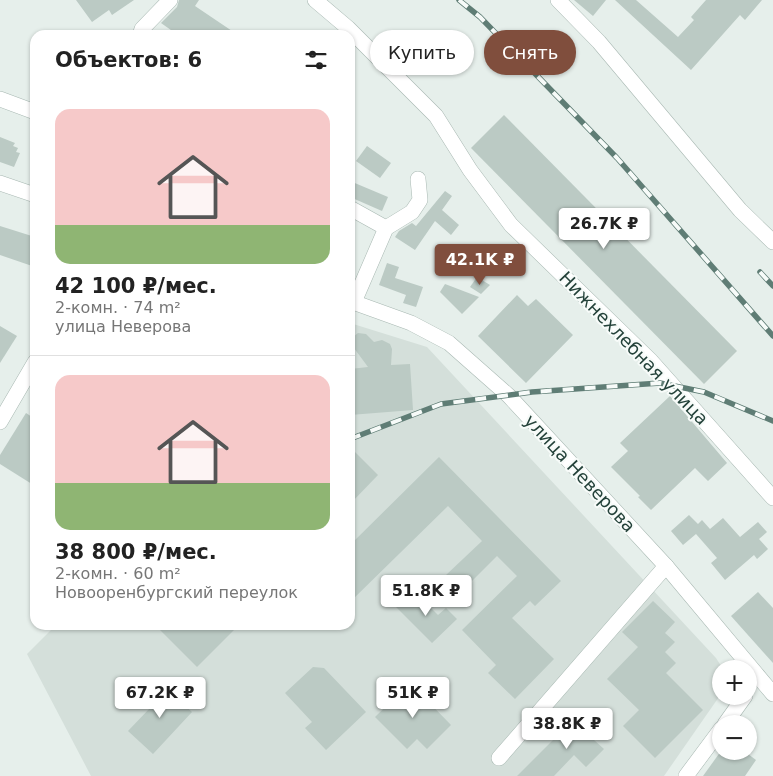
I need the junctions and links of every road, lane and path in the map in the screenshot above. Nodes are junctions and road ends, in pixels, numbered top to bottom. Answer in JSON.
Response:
{"nodes":[{"id":1,"x":170,"y":0,"type":"edge"},
{"id":2,"x":315,"y":0,"type":"edge"},
{"id":3,"x":558,"y":0,"type":"edge"},
{"id":4,"x":148,"y":30,"type":"edge"},
{"id":5,"x":350,"y":30,"type":"edge"},
{"id":6,"x":355,"y":35,"type":"edge"},
{"id":7,"x":0,"y":99,"type":"edge"},
{"id":8,"x":30,"y":110,"type":"edge"},
{"id":9,"x":418,"y":179,"type":"dead end"},
{"id":10,"x":0,"y":183,"type":"edge"},
{"id":11,"x":30,"y":193,"type":"edge"},
{"id":12,"x":355,"y":211,"type":"edge"},
{"id":13,"x":386,"y":228,"type":"junction"},
{"id":14,"x":773,"y":242,"type":"edge"},
{"id":15,"x":355,"y":295,"type":"edge"},
{"id":16,"x":355,"y":302,"type":"edge"},
{"id":17,"x":30,"y":371,"type":"edge"},
{"id":18,"x":0,"y":422,"type":"edge"},
{"id":19,"x":773,"y":498,"type":"edge"},
{"id":20,"x":666,"y":566,"type":"junction"},
{"id":21,"x":758,"y":678,"type":"joint"},
{"id":22,"x":773,"y":694,"type":"edge"},
{"id":23,"x":712,"y":740,"type":"edge"},
{"id":24,"x":499,"y":758,"type":"dead end"},
{"id":25,"x":686,"y":776,"type":"edge"}],
"edges":[{"from":1,"to":4,"type":"street"},
{"from":2,"to":5,"type":"street","name":"Нижнехлебная улица"},
{"from":3,"to":14,"type":"street"},
{"from":6,"to":19,"type":"street","name":"Нижнехлебная улица"},
{"from":7,"to":8,"type":"street"},
{"from":9,"to":13,"type":"street"},
{"from":10,"to":11,"type":"street"},
{"from":12,"to":13,"type":"street"},
{"from":13,"to":15,"type":"street"},
{"from":16,"to":20,"type":"street","name":"улица Неверова"},
{"from":17,"to":18,"type":"street"},
{"from":20,"to":21,"type":"street","name":"улица Неверова"},
{"from":20,"to":24,"type":"street"},
{"from":21,"to":22,"type":"street","name":"улица Неверова"},
{"from":23,"to":25,"type":"street"}]}
